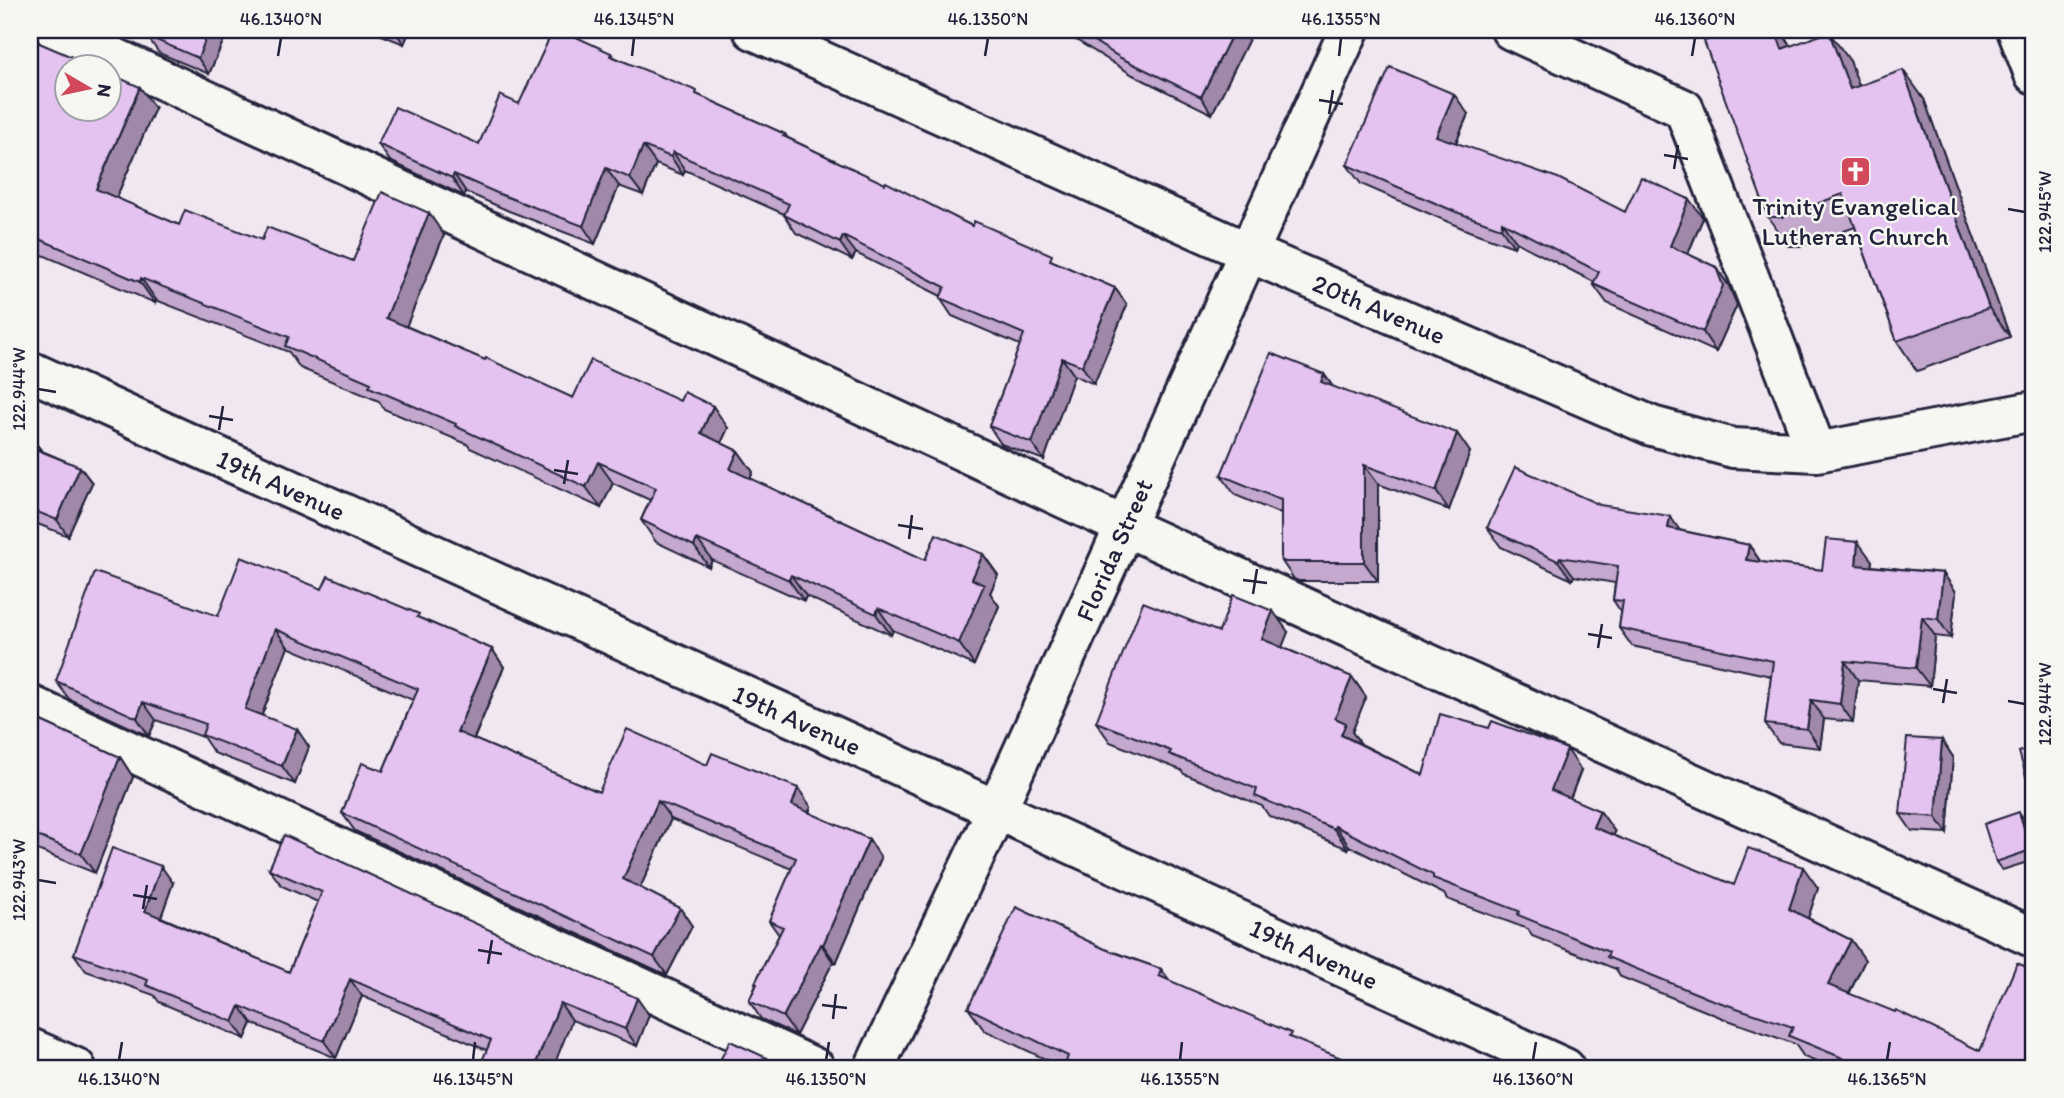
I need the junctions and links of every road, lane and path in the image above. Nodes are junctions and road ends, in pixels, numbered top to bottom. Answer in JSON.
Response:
{"nodes":[{"id":1,"x":55,"y":30,"type":"edge"},
{"id":2,"x":753,"y":30,"type":"edge"},
{"id":3,"x":1349,"y":30,"type":"edge"},
{"id":4,"x":1511,"y":30,"type":"edge"},
{"id":5,"x":2017,"y":30,"type":"edge"},
{"id":6,"x":2034,"y":74,"type":"edge"},
{"id":7,"x":1250,"y":253,"type":"junction"},
{"id":8,"x":30,"y":371,"type":"edge"},
{"id":9,"x":2034,"y":411,"type":"edge"},
{"id":10,"x":1817,"y":452,"type":"junction"},
{"id":11,"x":1124,"y":526,"type":"junction"},
{"id":12,"x":30,"y":705,"type":"edge"},
{"id":13,"x":996,"y":811,"type":"junction"},
{"id":14,"x":2034,"y":939,"type":"edge"},
{"id":15,"x":30,"y":1048,"type":"edge"},
{"id":16,"x":76,"y":1068,"type":"edge"},
{"id":17,"x":815,"y":1068,"type":"edge"},
{"id":18,"x":874,"y":1068,"type":"edge"},
{"id":19,"x":1565,"y":1068,"type":"edge"}],
"edges":[{"from":1,"to":11,"type":"street"},
{"from":2,"to":7,"type":"street","name":"20th Avenue"},
{"from":3,"to":7,"type":"street","name":"Florida Street"},
{"from":4,"to":10,"type":"street"},
{"from":5,"to":6,"type":"street"},
{"from":7,"to":10,"type":"street","name":"20th Avenue"},
{"from":7,"to":11,"type":"street","name":"Florida Street"},
{"from":8,"to":13,"type":"street","name":"19th Avenue"},
{"from":9,"to":10,"type":"street","name":"20th Avenue"},
{"from":11,"to":13,"type":"street","name":"Florida Street"},
{"from":11,"to":14,"type":"street"},
{"from":12,"to":17,"type":"street"},
{"from":13,"to":18,"type":"street","name":"Florida Street"},
{"from":13,"to":19,"type":"street","name":"19th Avenue"},
{"from":15,"to":16,"type":"street"}]}
